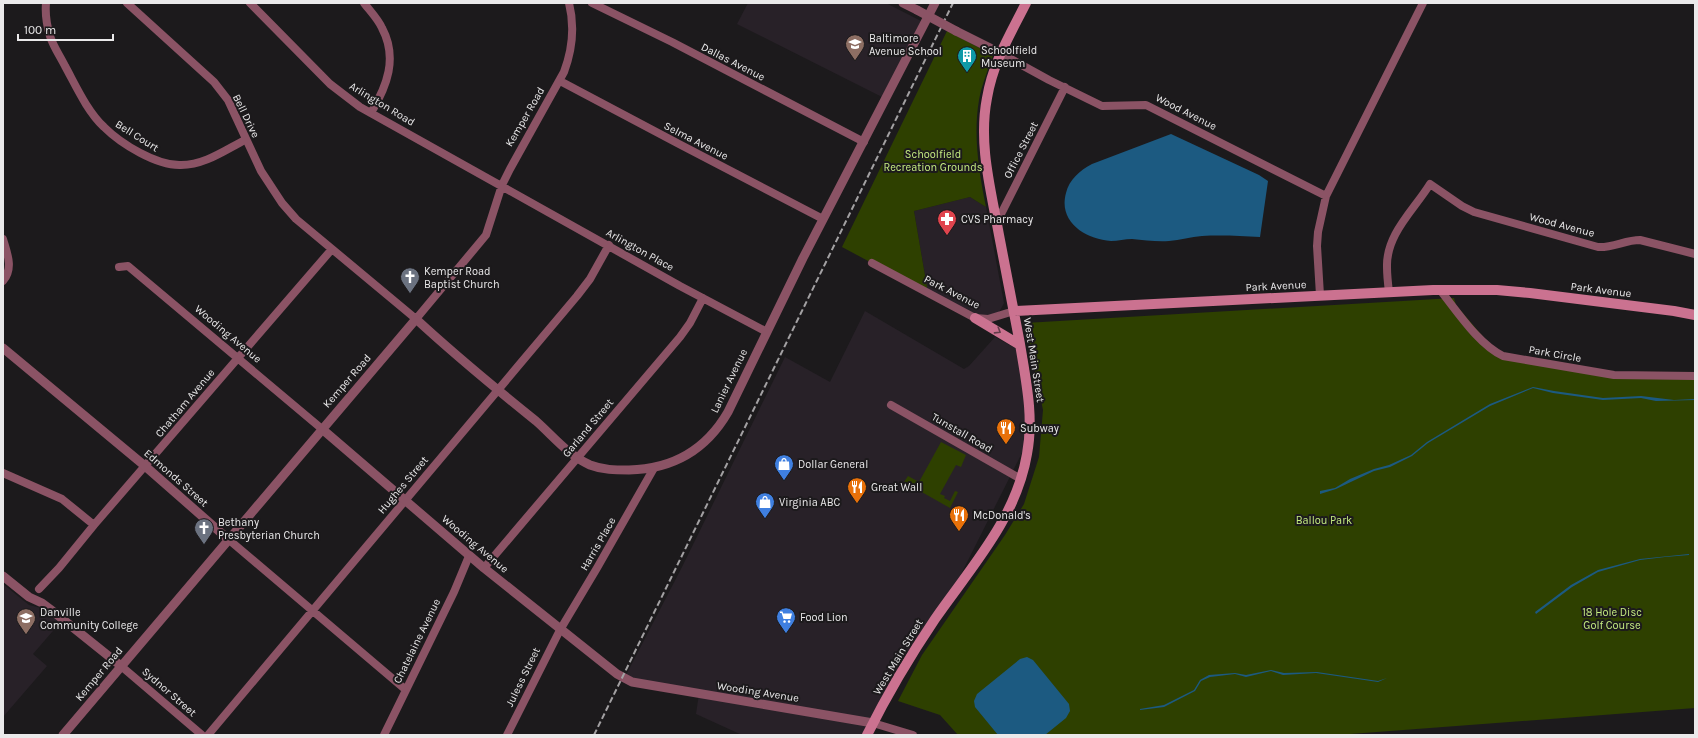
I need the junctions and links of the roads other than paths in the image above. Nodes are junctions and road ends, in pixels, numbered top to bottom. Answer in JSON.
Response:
{"nodes":[{"id":1,"x":46,"y":3,"type":"edge"},
{"id":2,"x":127,"y":3,"type":"edge"},
{"id":3,"x":250,"y":3,"type":"edge"},
{"id":4,"x":364,"y":3,"type":"edge"},
{"id":5,"x":569,"y":3,"type":"edge"},
{"id":6,"x":592,"y":3,"type":"edge"},
{"id":7,"x":903,"y":3,"type":"edge"},
{"id":8,"x":935,"y":3,"type":"edge"},
{"id":9,"x":1026,"y":3,"type":"edge"},
{"id":10,"x":1423,"y":3,"type":"edge"},
{"id":11,"x":1000,"y":53,"type":"junction"},
{"id":12,"x":560,"y":81,"type":"junction"},
{"id":13,"x":1064,"y":87,"type":"junction"},
{"id":14,"x":371,"y":113,"type":"junction"},
{"id":15,"x":245,"y":140,"type":"junction"},
{"id":16,"x":864,"y":142,"type":"junction"},
{"id":17,"x":502,"y":185,"type":"junction"},
{"id":18,"x":1326,"y":196,"type":"junction"},
{"id":19,"x":824,"y":219,"type":"junction"},
{"id":20,"x":997,"y":222,"type":"junction"},
{"id":21,"x":3,"y":239,"type":"edge"},
{"id":22,"x":609,"y":245,"type":"junction"},
{"id":23,"x":332,"y":249,"type":"junction"},
{"id":24,"x":1695,"y":254,"type":"edge"},
{"id":25,"x":872,"y":263,"type":"dead end"},
{"id":26,"x":119,"y":267,"type":"dead end"},
{"id":27,"x":3,"y":281,"type":"edge"},
{"id":28,"x":1440,"y":290,"type":"junction"},
{"id":29,"x":1389,"y":292,"type":"junction"},
{"id":30,"x":1320,"y":295,"type":"junction"},
{"id":31,"x":703,"y":298,"type":"junction"},
{"id":32,"x":1014,"y":311,"type":"junction"},
{"id":33,"x":1695,"y":316,"type":"edge"},
{"id":34,"x":975,"y":318,"type":"junction"},
{"id":35,"x":416,"y":319,"type":"junction"},
{"id":36,"x":767,"y":332,"type":"junction"},
{"id":37,"x":1020,"y":345,"type":"junction"},
{"id":38,"x":3,"y":348,"type":"edge"},
{"id":39,"x":237,"y":358,"type":"junction"},
{"id":40,"x":1695,"y":376,"type":"edge"},
{"id":41,"x":496,"y":390,"type":"junction"},
{"id":42,"x":891,"y":405,"type":"dead end"},
{"id":43,"x":322,"y":429,"type":"junction"},
{"id":44,"x":578,"y":458,"type":"junction"},
{"id":45,"x":145,"y":466,"type":"junction"},
{"id":46,"x":654,"y":468,"type":"junction"},
{"id":47,"x":3,"y":473,"type":"edge"},
{"id":48,"x":1021,"y":479,"type":"junction"},
{"id":49,"x":404,"y":500,"type":"junction"},
{"id":50,"x":94,"y":525,"type":"junction"},
{"id":51,"x":228,"y":539,"type":"junction"},
{"id":52,"x":469,"y":556,"type":"junction"},
{"id":53,"x":484,"y":568,"type":"junction"},
{"id":54,"x":3,"y":576,"type":"edge"},
{"id":55,"x":39,"y":589,"type":"dead end"},
{"id":56,"x":312,"y":611,"type":"junction"},
{"id":57,"x":560,"y":630,"type":"junction"},
{"id":58,"x":121,"y":666,"type":"junction"},
{"id":59,"x":406,"y":690,"type":"junction"},
{"id":60,"x":873,"y":723,"type":"junction"},
{"id":61,"x":63,"y":735,"type":"edge"},
{"id":62,"x":202,"y":735,"type":"edge"},
{"id":63,"x":208,"y":735,"type":"edge"},
{"id":64,"x":384,"y":735,"type":"edge"},
{"id":65,"x":507,"y":735,"type":"edge"},
{"id":66,"x":867,"y":735,"type":"edge"},
{"id":67,"x":913,"y":735,"type":"edge"}],
"edges":[{"from":1,"to":15,"type":"street","name":"Bell Court"},
{"from":2,"to":15,"type":"street","name":"Bell Drive"},
{"from":3,"to":14,"type":"street","name":"Arlington Road"},
{"from":4,"to":14,"type":"street"},
{"from":5,"to":12,"type":"street","name":"Kemper Road"},
{"from":6,"to":16,"type":"street","name":"Dallas Avenue"},
{"from":7,"to":11,"type":"street","name":"Wood Avenue","bridge":true},
{"from":8,"to":16,"type":"street","name":"Lanier Avenue"},
{"from":9,"to":11,"type":"main road","name":"West Main Street"},
{"from":10,"to":18,"type":"street"},
{"from":11,"to":13,"type":"street","name":"Wood Avenue"},
{"from":11,"to":20,"type":"main road","name":"West Main Street"},
{"from":12,"to":17,"type":"street","name":"Kemper Road"},
{"from":12,"to":19,"type":"street","name":"Selma Avenue"},
{"from":13,"to":18,"type":"street","name":"Wood Avenue"},
{"from":13,"to":20,"type":"street","name":"Office Street"},
{"from":14,"to":17,"type":"street","name":"Arlington Road"},
{"from":15,"to":23,"type":"street","name":"Bell Drive"},
{"from":16,"to":19,"type":"street","name":"Lanier Avenue"},
{"from":17,"to":22,"type":"street","name":"Arlington Place"},
{"from":17,"to":35,"type":"street","name":"Kemper Road"},
{"from":18,"to":30,"type":"street"},
{"from":19,"to":36,"type":"street","name":"Lanier Avenue"},
{"from":20,"to":32,"type":"main road","name":"West Main Street"},
{"from":21,"to":27,"type":"street"},
{"from":22,"to":31,"type":"street","name":"Arlington Place"},
{"from":22,"to":41,"type":"street","name":"Hughes Street"},
{"from":23,"to":35,"type":"street","name":"Lanier Avenue"},
{"from":23,"to":39,"type":"street","name":"Chatham Avenue"},
{"from":24,"to":29,"type":"street","name":"Wood Avenue"},
{"from":25,"to":34,"type":"street","name":"Park Avenue"},
{"from":26,"to":39,"type":"street","name":"Wooding Avenue"},
{"from":28,"to":29,"type":"main road","name":"Park Avenue"},
{"from":28,"to":33,"type":"main road","name":"Park Avenue"},
{"from":28,"to":40,"type":"street","name":"Park Circle"},
{"from":29,"to":30,"type":"main road","name":"Park Avenue"},
{"from":30,"to":32,"type":"main road","name":"Park Avenue"},
{"from":31,"to":36,"type":"street","name":"Arlington Place"},
{"from":31,"to":44,"type":"street","name":"Garland Street"},
{"from":32,"to":34,"type":"street","name":"Park Avenue"},
{"from":32,"to":37,"type":"main road","name":"West Main Street"},
{"from":34,"to":37,"type":"main road","one_way":true},
{"from":35,"to":41,"type":"street","name":"Lanier Avenue"},
{"from":35,"to":43,"type":"street","name":"Kemper Road"},
{"from":36,"to":46,"type":"street","name":"Lanier Avenue"},
{"from":37,"to":48,"type":"main road","name":"West Main Street"},
{"from":38,"to":45,"type":"street","name":"Edmonds Street"},
{"from":39,"to":43,"type":"street","name":"Wooding Avenue"},
{"from":39,"to":45,"type":"street","name":"Chatham Avenue"},
{"from":41,"to":44,"type":"street","name":"Lanier Avenue"},
{"from":41,"to":49,"type":"street","name":"Hughes Street"},
{"from":42,"to":48,"type":"street","name":"Tunstall Road"},
{"from":43,"to":49,"type":"street","name":"Wooding Avenue"},
{"from":43,"to":51,"type":"street","name":"Kemper Road"},
{"from":44,"to":46,"type":"street","name":"Lanier Avenue"},
{"from":44,"to":53,"type":"street","name":"Garland Street"},
{"from":45,"to":50,"type":"street","name":"Chatham Avenue"},
{"from":45,"to":51,"type":"street","name":"Edmonds Street"},
{"from":46,"to":57,"type":"street","name":"Harris Place"},
{"from":47,"to":50,"type":"street"},
{"from":48,"to":60,"type":"main road","name":"West Main Street"},
{"from":49,"to":52,"type":"street","name":"Wooding Avenue"},
{"from":49,"to":56,"type":"street","name":"Hughes Street"},
{"from":50,"to":55,"type":"street","name":"Chatham Avenue"},
{"from":51,"to":56,"type":"street","name":"Edmonds Street"},
{"from":51,"to":58,"type":"street","name":"Kemper Road"},
{"from":52,"to":53,"type":"street","name":"Wooding Avenue"},
{"from":52,"to":59,"type":"street","name":"Chatelaine Avenue"},
{"from":53,"to":57,"type":"street","name":"Wooding Avenue"},
{"from":54,"to":58,"type":"street"},
{"from":56,"to":59,"type":"street","name":"Edmonds Street"},
{"from":56,"to":63,"type":"street","name":"Hughes Street"},
{"from":57,"to":60,"type":"street","name":"Wooding Avenue"},
{"from":57,"to":65,"type":"street","name":"Juless Street"},
{"from":58,"to":61,"type":"street","name":"Kemper Road"},
{"from":58,"to":62,"type":"street","name":"Sydnor Street"},
{"from":59,"to":64,"type":"street","name":"Chatelaine Avenue"},
{"from":60,"to":66,"type":"main road","name":"West Main Street"},
{"from":60,"to":67,"type":"street"}]}
